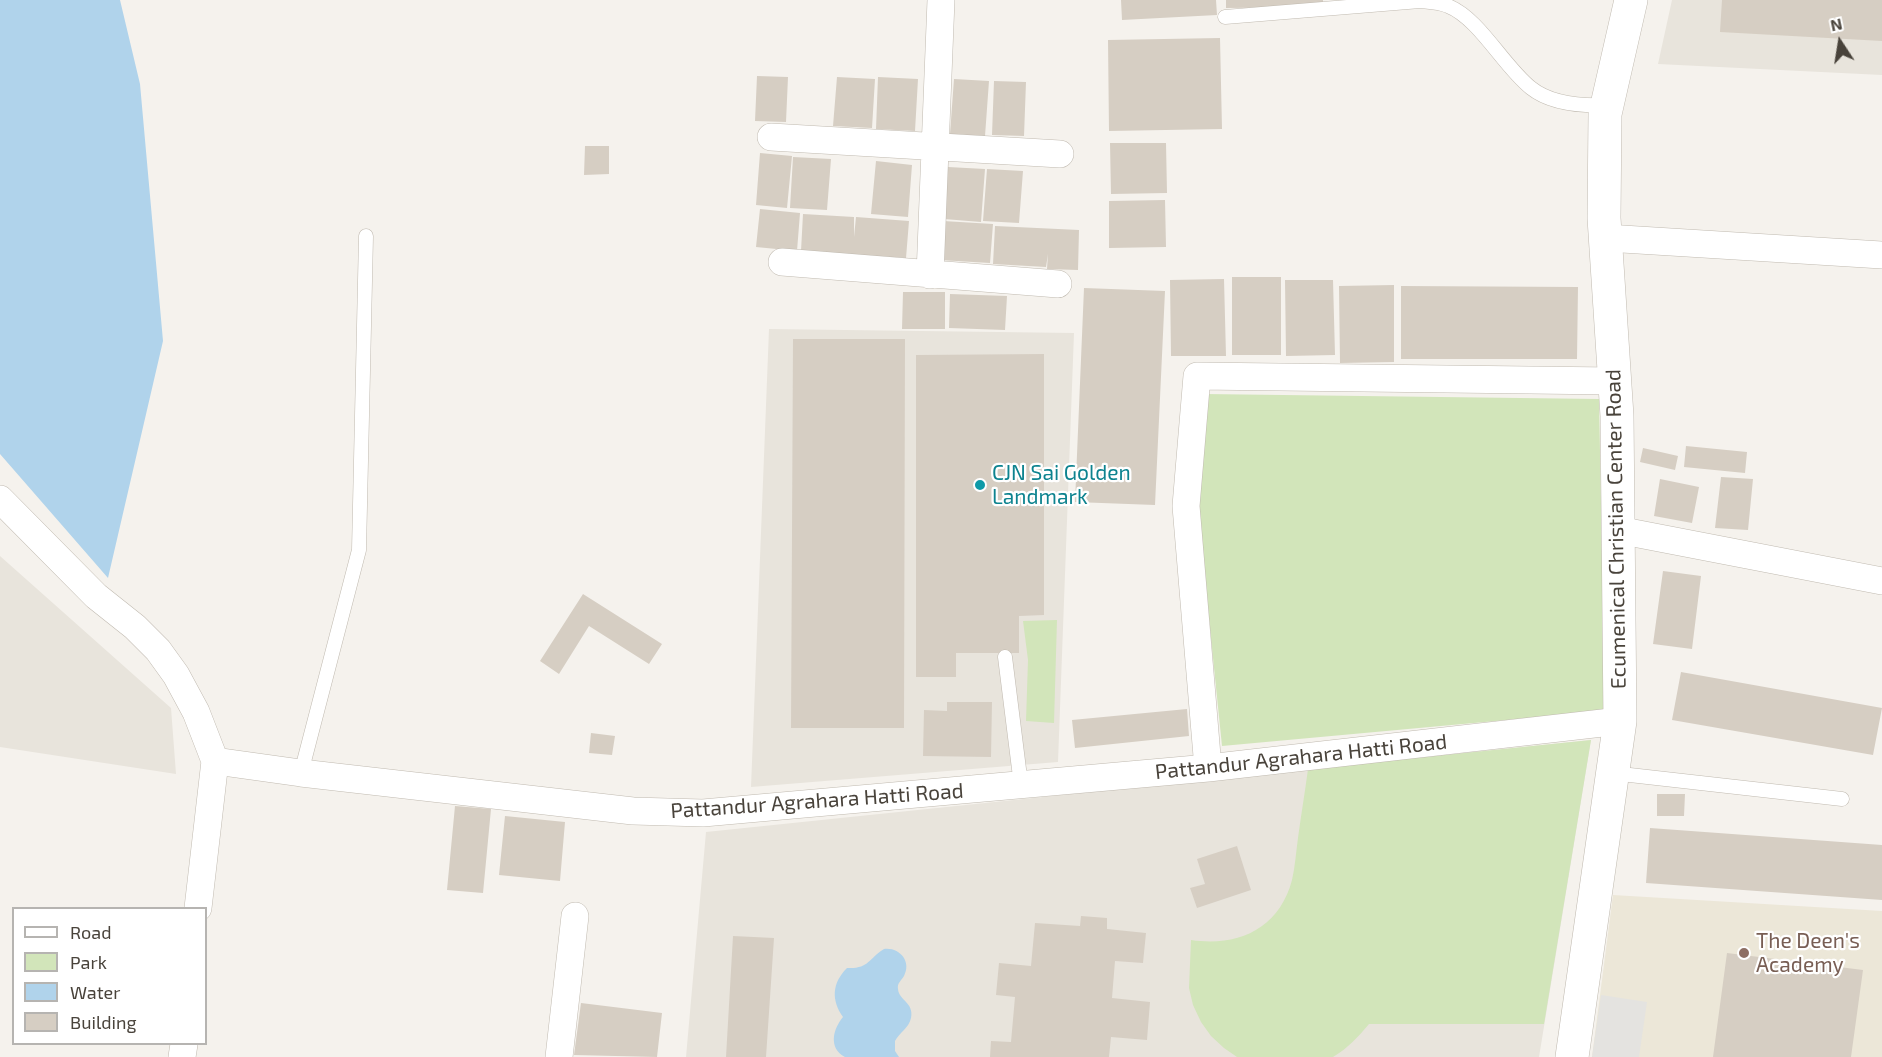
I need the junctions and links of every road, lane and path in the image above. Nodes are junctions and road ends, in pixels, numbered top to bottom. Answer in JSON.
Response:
{"nodes":[{"id":1,"x":941,"y":0,"type":"edge"},
{"id":2,"x":1631,"y":0,"type":"edge"},
{"id":3,"x":1225,"y":17,"type":"dead end"},
{"id":4,"x":1608,"y":105,"type":"junction"},
{"id":5,"x":771,"y":136,"type":"dead end"},
{"id":6,"x":936,"y":147,"type":"junction"},
{"id":7,"x":1060,"y":154,"type":"dead end"},
{"id":8,"x":366,"y":236,"type":"dead end"},
{"id":9,"x":1606,"y":238,"type":"junction"},
{"id":10,"x":1882,"y":255,"type":"edge"},
{"id":11,"x":782,"y":262,"type":"dead end"},
{"id":12,"x":930,"y":275,"type":"junction"},
{"id":13,"x":1058,"y":284,"type":"dead end"},
{"id":14,"x":1613,"y":381,"type":"junction"},
{"id":15,"x":0,"y":499,"type":"edge"},
{"id":16,"x":1618,"y":530,"type":"junction"},
{"id":17,"x":1882,"y":581,"type":"edge"},
{"id":18,"x":1005,"y":657,"type":"dead end"},
{"id":19,"x":1620,"y":721,"type":"junction"},
{"id":20,"x":215,"y":761,"type":"junction"},
{"id":21,"x":1209,"y":768,"type":"junction"},
{"id":22,"x":1612,"y":772,"type":"junction"},
{"id":23,"x":301,"y":773,"type":"junction"},
{"id":24,"x":1021,"y":786,"type":"junction"},
{"id":25,"x":1842,"y":799,"type":"dead end"},
{"id":26,"x":198,"y":907,"type":"edge"},
{"id":27,"x":574,"y":916,"type":"dead end"},
{"id":28,"x":559,"y":1057,"type":"edge"},
{"id":29,"x":1572,"y":1057,"type":"edge"}],
"edges":[{"from":1,"to":6,"type":"street"},
{"from":2,"to":4,"type":"street","name":"Ecumenical Christian Center Road"},
{"from":3,"to":4,"type":"lane"},
{"from":4,"to":9,"type":"street","name":"Ecumenical Christian Center Road"},
{"from":5,"to":6,"type":"street"},
{"from":6,"to":7,"type":"street"},
{"from":6,"to":12,"type":"street"},
{"from":8,"to":23,"type":"lane"},
{"from":9,"to":10,"type":"street"},
{"from":9,"to":14,"type":"street","name":"Ecumenical Christian Center Road"},
{"from":11,"to":12,"type":"street"},
{"from":12,"to":13,"type":"street"},
{"from":14,"to":16,"type":"street","name":"Ecumenical Christian Center Road"},
{"from":14,"to":21,"type":"street"},
{"from":15,"to":20,"type":"street"},
{"from":16,"to":17,"type":"street"},
{"from":16,"to":19,"type":"street","name":"Ecumenical Christian Center Road"},
{"from":18,"to":24,"type":"lane"},
{"from":19,"to":21,"type":"street","name":"Pattandur Agrahara Hatti Road"},
{"from":19,"to":22,"type":"street","name":"Ecumenical Christian Center Road"},
{"from":20,"to":23,"type":"street","name":"Pattandur Agrahara Hatti Road"},
{"from":20,"to":26,"type":"street"},
{"from":21,"to":24,"type":"street","name":"Pattandur Agrahara Hatti Road"},
{"from":22,"to":25,"type":"lane"},
{"from":22,"to":29,"type":"street","name":"Ecumenical Christian Center Road"},
{"from":23,"to":24,"type":"street","name":"Pattandur Agrahara Hatti Road"},
{"from":27,"to":28,"type":"street"}]}
